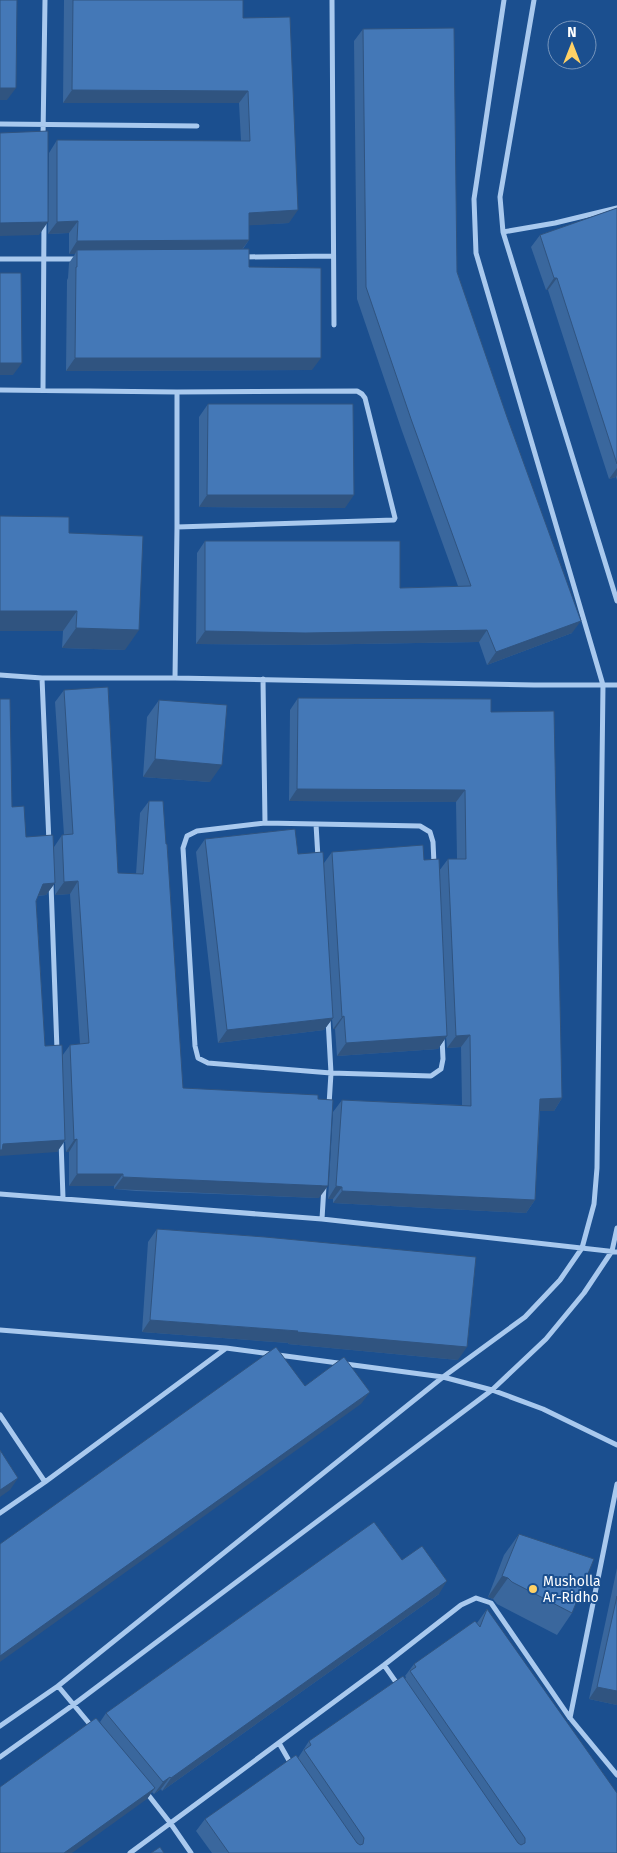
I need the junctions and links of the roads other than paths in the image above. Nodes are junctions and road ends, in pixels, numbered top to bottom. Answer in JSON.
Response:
{"nodes":[{"id":1,"x":45,"y":0,"type":"edge"},
{"id":2,"x":332,"y":0,"type":"edge"},
{"id":3,"x":504,"y":0,"type":"edge"},
{"id":4,"x":534,"y":0,"type":"edge"},
{"id":5,"x":0,"y":124,"type":"edge"},
{"id":6,"x":43,"y":124,"type":"junction"},
{"id":7,"x":197,"y":126,"type":"dead end"},
{"id":8,"x":44,"y":143,"type":"edge"},
{"id":9,"x":617,"y":208,"type":"edge"},
{"id":10,"x":44,"y":211,"type":"edge"},
{"id":11,"x":503,"y":232,"type":"junction"},
{"id":12,"x":333,"y":256,"type":"junction"},
{"id":13,"x":234,"y":257,"type":"edge"},
{"id":14,"x":84,"y":258,"type":"edge"},
{"id":15,"x":0,"y":259,"type":"edge"},
{"id":16,"x":45,"y":259,"type":"junction"},
{"id":17,"x":334,"y":325,"type":"dead end"},
{"id":18,"x":0,"y":390,"type":"edge"},
{"id":19,"x":43,"y":390,"type":"junction"},
{"id":20,"x":176,"y":392,"type":"junction"},
{"id":21,"x":178,"y":526,"type":"junction"},
{"id":22,"x":617,"y":601,"type":"edge"},
{"id":23,"x":0,"y":676,"type":"edge"},
{"id":24,"x":42,"y":678,"type":"junction"},
{"id":25,"x":175,"y":678,"type":"junction"},
{"id":26,"x":263,"y":679,"type":"junction"},
{"id":27,"x":603,"y":684,"type":"junction"},
{"id":28,"x":617,"y":685,"type":"edge"},
{"id":29,"x":265,"y":823,"type":"junction"},
{"id":30,"x":316,"y":824,"type":"junction"},
{"id":31,"x":49,"y":845,"type":"edge"},
{"id":32,"x":318,"y":864,"type":"edge"},
{"id":33,"x":50,"y":874,"type":"edge"},
{"id":34,"x":327,"y":1013,"type":"edge"},
{"id":35,"x":58,"y":1060,"type":"edge"},
{"id":36,"x":331,"y":1073,"type":"junction"},
{"id":37,"x":328,"y":1112,"type":"edge"},
{"id":38,"x":61,"y":1139,"type":"edge"},
{"id":39,"x":324,"y":1180,"type":"edge"},
{"id":40,"x":0,"y":1194,"type":"edge"},
{"id":41,"x":64,"y":1198,"type":"junction"},
{"id":42,"x":322,"y":1219,"type":"junction"},
{"id":43,"x":617,"y":1228,"type":"edge"},
{"id":44,"x":582,"y":1248,"type":"junction"},
{"id":45,"x":614,"y":1252,"type":"edge"},
{"id":46,"x":0,"y":1330,"type":"edge"},
{"id":47,"x":226,"y":1348,"type":"junction"},
{"id":48,"x":443,"y":1377,"type":"junction"},
{"id":49,"x":492,"y":1390,"type":"junction"},
{"id":50,"x":0,"y":1415,"type":"edge"},
{"id":51,"x":617,"y":1445,"type":"edge"},
{"id":52,"x":45,"y":1482,"type":"junction"},
{"id":53,"x":617,"y":1484,"type":"edge"},
{"id":54,"x":0,"y":1513,"type":"edge"},
{"id":55,"x":384,"y":1665,"type":"junction"},
{"id":56,"x":58,"y":1686,"type":"junction"},
{"id":57,"x":401,"y":1689,"type":"edge"},
{"id":58,"x":73,"y":1706,"type":"junction"},
{"id":59,"x":570,"y":1718,"type":"junction"},
{"id":60,"x":0,"y":1726,"type":"edge"},
{"id":61,"x":98,"y":1733,"type":"edge"},
{"id":62,"x":279,"y":1743,"type":"junction"},
{"id":63,"x":0,"y":1757,"type":"edge"},
{"id":64,"x":296,"y":1771,"type":"edge"},
{"id":65,"x":617,"y":1775,"type":"edge"},
{"id":66,"x":141,"y":1786,"type":"edge"},
{"id":67,"x":171,"y":1824,"type":"junction"},
{"id":68,"x":130,"y":1853,"type":"edge"},
{"id":69,"x":191,"y":1853,"type":"edge"}],
"edges":[{"from":1,"to":6,"type":"street"},
{"from":2,"to":12,"type":"street"},
{"from":3,"to":27,"type":"street"},
{"from":4,"to":11,"type":"street"},
{"from":5,"to":6,"type":"street"},
{"from":6,"to":7,"type":"street"},
{"from":6,"to":8,"type":"street"},
{"from":9,"to":11,"type":"street"},
{"from":10,"to":16,"type":"street"},
{"from":11,"to":22,"type":"street"},
{"from":12,"to":13,"type":"street"},
{"from":12,"to":17,"type":"street"},
{"from":14,"to":16,"type":"street"},
{"from":15,"to":16,"type":"street"},
{"from":16,"to":19,"type":"street"},
{"from":18,"to":19,"type":"street"},
{"from":19,"to":20,"type":"street"},
{"from":20,"to":21,"type":"street"},
{"from":20,"to":21,"type":"street"},
{"from":21,"to":25,"type":"street"},
{"from":23,"to":24,"type":"street"},
{"from":24,"to":25,"type":"street"},
{"from":24,"to":31,"type":"street"},
{"from":25,"to":26,"type":"street"},
{"from":26,"to":27,"type":"street"},
{"from":26,"to":29,"type":"street"},
{"from":27,"to":28,"type":"street"},
{"from":27,"to":44,"type":"street"},
{"from":29,"to":30,"type":"street"},
{"from":29,"to":36,"type":"street"},
{"from":30,"to":32,"type":"street"},
{"from":30,"to":36,"type":"street"},
{"from":33,"to":35,"type":"street"},
{"from":34,"to":36,"type":"street"},
{"from":36,"to":37,"type":"street"},
{"from":38,"to":41,"type":"street"},
{"from":39,"to":42,"type":"street"},
{"from":40,"to":41,"type":"street"},
{"from":41,"to":42,"type":"street"},
{"from":42,"to":44,"type":"street"},
{"from":43,"to":45,"type":"street"},
{"from":44,"to":45,"type":"street"},
{"from":44,"to":48,"type":"street"},
{"from":45,"to":49,"type":"street"},
{"from":46,"to":47,"type":"street"},
{"from":47,"to":48,"type":"street"},
{"from":47,"to":52,"type":"street"},
{"from":48,"to":49,"type":"street"},
{"from":48,"to":56,"type":"street"},
{"from":49,"to":51,"type":"street"},
{"from":49,"to":58,"type":"street"},
{"from":50,"to":52,"type":"street"},
{"from":52,"to":54,"type":"street"},
{"from":53,"to":59,"type":"street"},
{"from":55,"to":57,"type":"street"},
{"from":55,"to":59,"type":"street"},
{"from":55,"to":62,"type":"street"},
{"from":56,"to":58,"type":"street"},
{"from":56,"to":60,"type":"street"},
{"from":58,"to":61,"type":"street"},
{"from":58,"to":63,"type":"street"},
{"from":59,"to":65,"type":"street"},
{"from":62,"to":64,"type":"street"},
{"from":62,"to":67,"type":"street"},
{"from":66,"to":67,"type":"street"},
{"from":67,"to":68,"type":"street"},
{"from":67,"to":69,"type":"street"}]}
